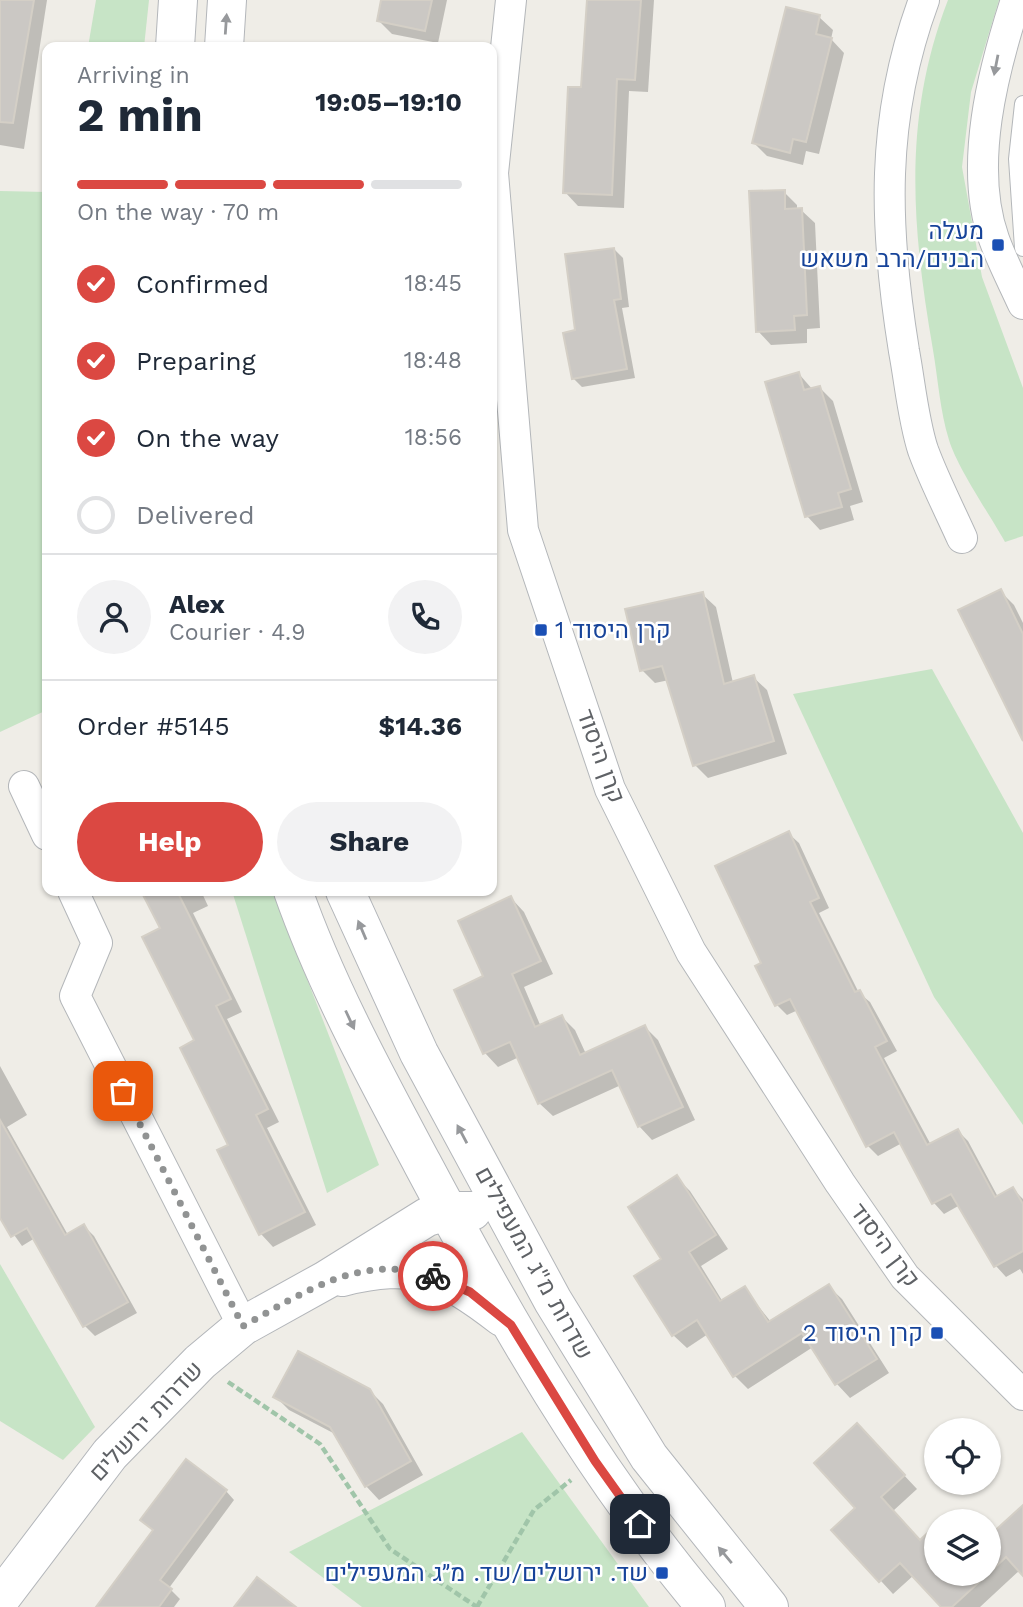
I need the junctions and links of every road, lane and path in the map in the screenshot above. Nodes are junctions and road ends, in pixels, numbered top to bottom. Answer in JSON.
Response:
{"nodes":[{"id":1,"x":178,"y":0,"type":"edge"},
{"id":2,"x":227,"y":0,"type":"edge"},
{"id":3,"x":511,"y":0,"type":"edge"},
{"id":4,"x":924,"y":0,"type":"edge"},
{"id":5,"x":1016,"y":0,"type":"edge"},
{"id":6,"x":176,"y":42,"type":"edge"},
{"id":7,"x":224,"y":42,"type":"edge"},
{"id":8,"x":1023,"y":104,"type":"edge"},
{"id":9,"x":497,"y":135,"type":"edge"},
{"id":10,"x":497,"y":221,"type":"edge"},
{"id":11,"x":1023,"y":248,"type":"edge"},
{"id":12,"x":1023,"y":303,"type":"edge"},
{"id":13,"x":962,"y":538,"type":"dead end"},
{"id":14,"x":24,"y":786,"type":"dead end"},
{"id":15,"x":42,"y":824,"type":"edge"},
{"id":16,"x":75,"y":896,"type":"edge"},
{"id":17,"x":295,"y":896,"type":"edge"},
{"id":18,"x":347,"y":896,"type":"edge"},
{"id":19,"x":409,"y":1139,"type":"junction"},
{"id":20,"x":447,"y":1211,"type":"junction"},
{"id":21,"x":508,"y":1219,"type":"junction"},
{"id":22,"x":393,"y":1236,"type":"junction"},
{"id":23,"x":326,"y":1280,"type":"junction"},
{"id":24,"x":511,"y":1325,"type":"junction"},
{"id":25,"x":243,"y":1326,"type":"junction"},
{"id":26,"x":200,"y":1362,"type":"junction"},
{"id":27,"x":1023,"y":1395,"type":"edge"},
{"id":28,"x":595,"y":1461,"type":"junction"},
{"id":29,"x":0,"y":1599,"type":"edge"},
{"id":30,"x":477,"y":1607,"type":"edge"},
{"id":31,"x":706,"y":1607,"type":"edge"},
{"id":32,"x":769,"y":1607,"type":"edge"}],
"edges":[{"from":1,"to":6,"type":"main road"},
{"from":7,"to":2,"type":"main road","one_way":true},
{"from":3,"to":9,"type":"street","name":"קרן היסוד"},
{"from":4,"to":13,"type":"street"},
{"from":5,"to":12,"type":"street","one_way":true},
{"from":8,"to":11,"type":"lane"},
{"from":10,"to":27,"type":"street","name":"קרן היסוד"},
{"from":14,"to":15,"type":"street"},
{"from":16,"to":25,"type":"street"},
{"from":17,"to":19,"type":"main road","name":"שדרות מ\"ג המעפילים","one_way":true},
{"from":21,"to":18,"type":"main road","name":"שדרות מ\"ג המעפילים","one_way":true},
{"from":19,"to":20,"type":"main road","name":"שדרות מ\"ג המעפילים"},
{"from":19,"to":22,"type":"main road"},
{"from":20,"to":21,"type":"main road","name":"שדרות ירושלים"},
{"from":20,"to":22,"type":"main road","name":"שדרות ירושלים"},
{"from":20,"to":24,"type":"main road","name":"שדרות מ\"ג המעפילים"},
{"from":32,"to":21,"type":"main road","name":"שדרות מ\"ג המעפילים","one_way":true},
{"from":22,"to":23,"type":"main road","name":"שדרות ירושלים"},
{"from":23,"to":24,"type":"main road","name":"שדרות ירושלים"},
{"from":23,"to":25,"type":"main road","name":"שדרות ירושלים"},
{"from":24,"to":28,"type":"main road","name":"שדרות מ\"ג המעפילים"},
{"from":25,"to":26,"type":"main road","name":"שדרות ירושלים"},
{"from":26,"to":29,"type":"main road","name":"שדרות ירושלים"},
{"from":26,"to":30,"type":"path"},
{"from":28,"to":30,"type":"path"},
{"from":28,"to":31,"type":"main road","name":"שדרות מ\"ג המעפילים"}]}
